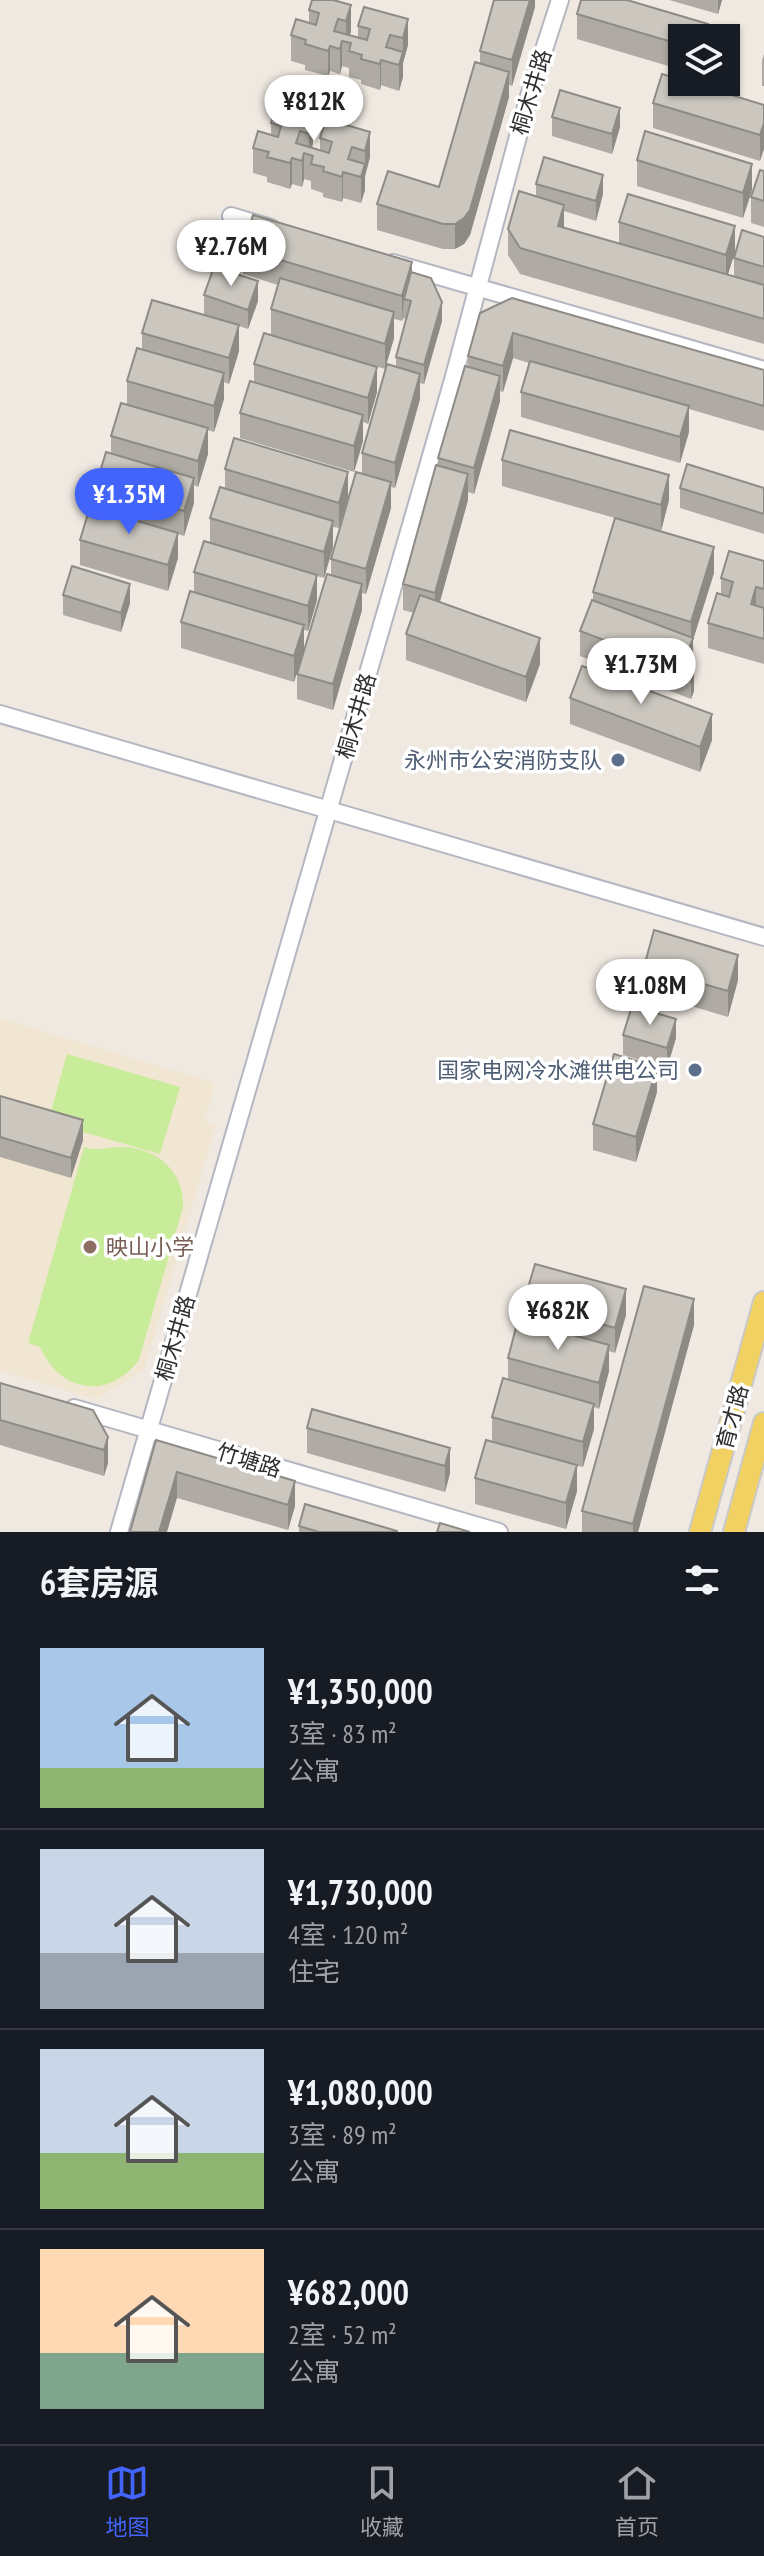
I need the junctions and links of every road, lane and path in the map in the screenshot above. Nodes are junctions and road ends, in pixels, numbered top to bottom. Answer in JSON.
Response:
{"nodes":[{"id":1,"x":560,"y":0,"type":"edge"},
{"id":2,"x":231,"y":216,"type":"dead end"},
{"id":3,"x":291,"y":234,"type":"edge"},
{"id":4,"x":379,"y":259,"type":"edge"},
{"id":5,"x":478,"y":288,"type":"junction"},
{"id":6,"x":764,"y":370,"type":"edge"},
{"id":7,"x":0,"y":714,"type":"edge"},
{"id":8,"x":329,"y":808,"type":"junction"},
{"id":9,"x":764,"y":937,"type":"edge"},
{"id":10,"x":764,"y":1302,"type":"edge"},
{"id":11,"x":55,"y":1402,"type":"edge"},
{"id":12,"x":764,"y":1423,"type":"edge"},
{"id":13,"x":148,"y":1430,"type":"junction"},
{"id":14,"x":119,"y":1532,"type":"edge"},
{"id":15,"x":499,"y":1532,"type":"edge"},
{"id":16,"x":700,"y":1532,"type":"edge"},
{"id":17,"x":734,"y":1532,"type":"edge"}],
"edges":[{"from":1,"to":5,"type":"street","name":"桐木井路"},
{"from":2,"to":3,"type":"street"},
{"from":4,"to":5,"type":"street"},
{"from":5,"to":6,"type":"street"},
{"from":5,"to":8,"type":"street","name":"桐木井路"},
{"from":7,"to":8,"type":"street"},
{"from":8,"to":9,"type":"street"},
{"from":8,"to":13,"type":"street","name":"桐木井路"},
{"from":10,"to":16,"type":"main road","name":"育才路"},
{"from":11,"to":13,"type":"street","name":"竹塘路"},
{"from":12,"to":17,"type":"main road","name":"育才路"},
{"from":13,"to":14,"type":"street","name":"桐木井路"},
{"from":13,"to":15,"type":"street","name":"竹塘路"}]}
